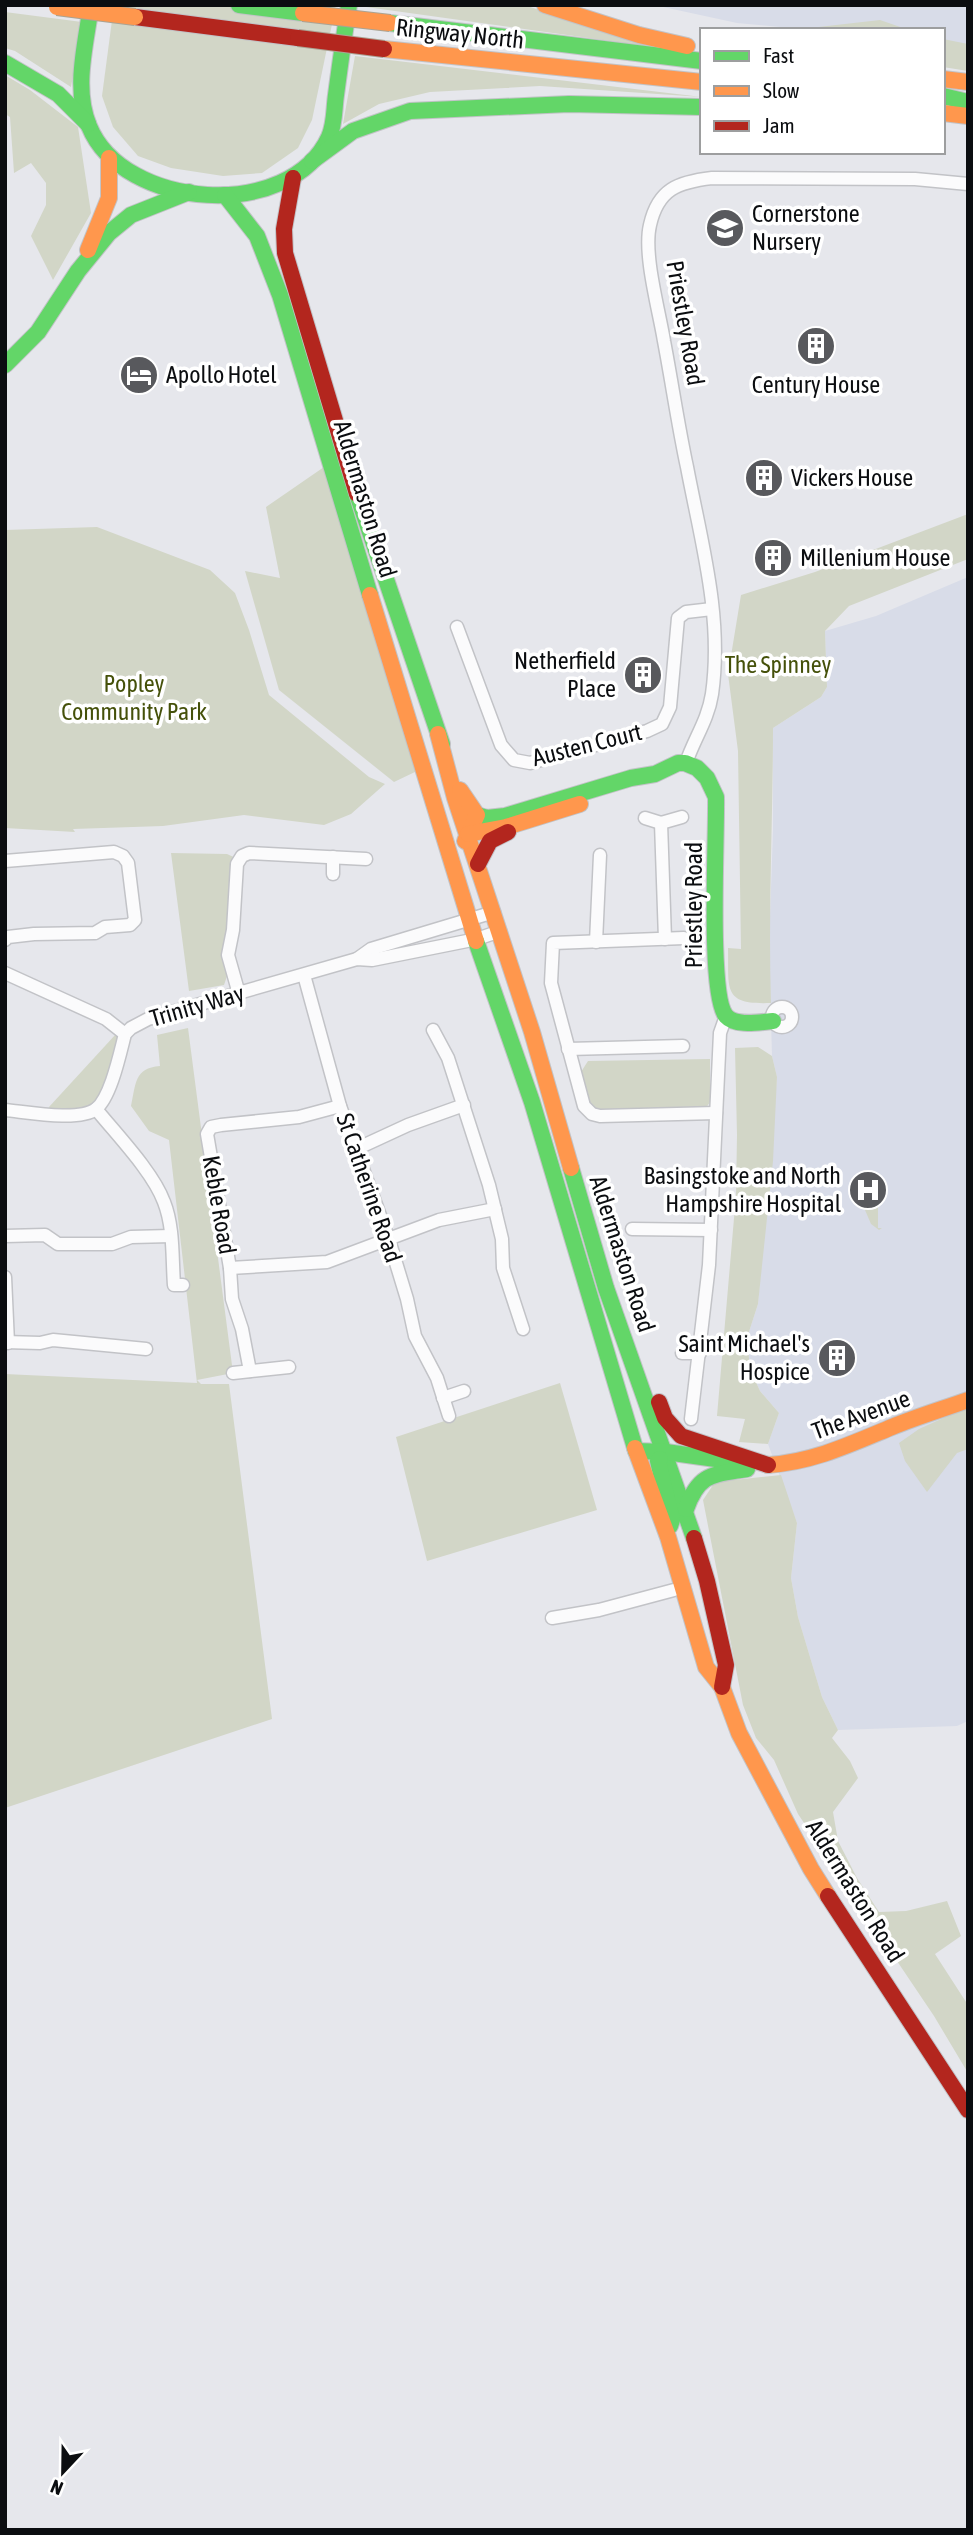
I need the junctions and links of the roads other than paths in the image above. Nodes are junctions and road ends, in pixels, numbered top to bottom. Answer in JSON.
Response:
{"nodes":[{"id":1,"x":91,"y":5,"type":"edge"},
{"id":2,"x":239,"y":5,"type":"edge"},
{"id":3,"x":349,"y":5,"type":"edge"},
{"id":4,"x":545,"y":5,"type":"edge"},
{"id":5,"x":52,"y":6,"type":"edge"},
{"id":6,"x":700,"y":50,"type":"edge"},
{"id":7,"x":700,"y":61,"type":"edge"},
{"id":8,"x":5,"y":63,"type":"edge"},
{"id":9,"x":945,"y":79,"type":"edge"},
{"id":10,"x":700,"y":82,"type":"edge"},
{"id":11,"x":968,"y":82,"type":"edge"},
{"id":12,"x":945,"y":98,"type":"edge"},
{"id":13,"x":700,"y":107,"type":"edge"},
{"id":14,"x":966,"y":107,"type":"edge"},
{"id":15,"x":945,"y":112,"type":"edge"},
{"id":16,"x":88,"y":124,"type":"junction"},
{"id":17,"x":945,"y":126,"type":"edge"},
{"id":18,"x":968,"y":128,"type":"edge"},
{"id":19,"x":109,"y":158,"type":"junction"},
{"id":20,"x":312,"y":161,"type":"junction"},
{"id":21,"x":293,"y":178,"type":"junction"},
{"id":22,"x":968,"y":184,"type":"edge"},
{"id":23,"x":189,"y":192,"type":"junction"},
{"id":24,"x":225,"y":195,"type":"junction"},
{"id":25,"x":78,"y":271,"type":"junction"},
{"id":26,"x":5,"y":365,"type":"edge"},
{"id":27,"x":712,"y":609,"type":"junction"},
{"id":28,"x":457,"y":627,"type":"dead end"},
{"id":29,"x":438,"y":734,"type":"junction"},
{"id":30,"x":686,"y":763,"type":"junction"},
{"id":31,"x":649,"y":776,"type":"junction"},
{"id":32,"x":558,"y":811,"type":"junction"},
{"id":33,"x":478,"y":815,"type":"junction"},
{"id":34,"x":681,"y":817,"type":"dead end"},
{"id":35,"x":645,"y":818,"type":"dead end"},
{"id":36,"x":661,"y":823,"type":"junction"},
{"id":37,"x":441,"y":826,"type":"junction"},
{"id":38,"x":468,"y":834,"type":"junction"},
{"id":39,"x":600,"y":855,"type":"dead end"},
{"id":40,"x":334,"y":857,"type":"junction"},
{"id":41,"x":366,"y":859,"type":"dead end"},
{"id":42,"x":5,"y":861,"type":"edge"},
{"id":43,"x":478,"y":864,"type":"junction"},
{"id":44,"x":333,"y":874,"type":"dead end"},
{"id":45,"x":494,"y":912,"type":"junction"},
{"id":46,"x":469,"y":919,"type":"junction"},
{"id":47,"x":500,"y":931,"type":"junction"},
{"id":48,"x":684,"y":938,"type":"dead end"},
{"id":49,"x":477,"y":939,"type":"junction"},
{"id":50,"x":665,"y":939,"type":"junction"},
{"id":51,"x":5,"y":940,"type":"edge"},
{"id":52,"x":596,"y":942,"type":"junction"},
{"id":53,"x":357,"y":959,"type":"junction"},
{"id":54,"x":5,"y":973,"type":"edge"},
{"id":55,"x":303,"y":975,"type":"junction"},
{"id":56,"x":239,"y":995,"type":"junction"},
{"id":57,"x":774,"y":1016,"type":"dead end"},
{"id":58,"x":729,"y":1017,"type":"junction"},
{"id":59,"x":433,"y":1030,"type":"dead end"},
{"id":60,"x":125,"y":1034,"type":"junction"},
{"id":61,"x":683,"y":1046,"type":"dead end"},
{"id":62,"x":568,"y":1049,"type":"junction"},
{"id":63,"x":464,"y":1105,"type":"junction"},
{"id":64,"x":340,"y":1106,"type":"junction"},
{"id":65,"x":96,"y":1109,"type":"junction"},
{"id":66,"x":5,"y":1110,"type":"edge"},
{"id":67,"x":716,"y":1113,"type":"junction"},
{"id":68,"x":356,"y":1150,"type":"junction"},
{"id":69,"x":495,"y":1209,"type":"junction"},
{"id":70,"x":632,"y":1229,"type":"dead end"},
{"id":71,"x":711,"y":1230,"type":"junction"},
{"id":72,"x":5,"y":1236,"type":"edge"},
{"id":73,"x":170,"y":1236,"type":"junction"},
{"id":74,"x":389,"y":1240,"type":"junction"},
{"id":75,"x":230,"y":1268,"type":"junction"},
{"id":76,"x":5,"y":1277,"type":"edge"},
{"id":77,"x":183,"y":1285,"type":"dead end"},
{"id":78,"x":606,"y":1288,"type":"junction"},
{"id":79,"x":523,"y":1329,"type":"dead end"},
{"id":80,"x":6,"y":1343,"type":"edge"},
{"id":81,"x":682,"y":1353,"type":"dead end"},
{"id":82,"x":700,"y":1353,"type":"junction"},
{"id":83,"x":134,"y":1364,"type":"dead end"},
{"id":84,"x":289,"y":1367,"type":"dead end"},
{"id":85,"x":250,"y":1371,"type":"junction"},
{"id":86,"x":233,"y":1373,"type":"dead end"},
{"id":87,"x":464,"y":1391,"type":"dead end"},
{"id":88,"x":443,"y":1398,"type":"junction"},
{"id":89,"x":968,"y":1400,"type":"edge"},
{"id":90,"x":449,"y":1416,"type":"dead end"},
{"id":91,"x":691,"y":1419,"type":"dead end"},
{"id":92,"x":681,"y":1436,"type":"junction"},
{"id":93,"x":636,"y":1451,"type":"junction"},
{"id":94,"x":666,"y":1452,"type":"junction"},
{"id":95,"x":768,"y":1465,"type":"junction"},
{"id":96,"x":687,"y":1509,"type":"junction"},
{"id":97,"x":668,"y":1537,"type":"junction"},
{"id":98,"x":707,"y":1581,"type":"junction"},
{"id":99,"x":678,"y":1589,"type":"junction"},
{"id":100,"x":552,"y":1618,"type":"dead end"},
{"id":101,"x":722,"y":1687,"type":"junction"},
{"id":102,"x":968,"y":2110,"type":"edge"}],
"edges":[{"from":1,"to":16,"type":"main road"},
{"from":2,"to":7,"type":"main road","name":"Ringway North","bridge":true},
{"from":3,"to":20,"type":"main road"},
{"from":4,"to":6,"type":"main road"},
{"from":5,"to":10,"type":"main road","name":"Ringway North","bridge":true},
{"from":8,"to":16,"type":"main road"},
{"from":9,"to":11,"type":"main road"},
{"from":12,"to":14,"type":"main road"},
{"from":13,"to":20,"type":"main road"},
{"from":14,"to":15,"type":"main road"},
{"from":16,"to":19,"type":"main road"},
{"from":17,"to":18,"type":"main road"},
{"from":19,"to":23,"type":"main road"},
{"from":19,"to":25,"type":"main road"},
{"from":20,"to":21,"type":"main road"},
{"from":21,"to":24,"type":"main road"},
{"from":21,"to":29,"type":"main road","name":"Aldermaston Road"},
{"from":22,"to":27,"type":"street","name":"Priestley Road"},
{"from":23,"to":24,"type":"main road"},
{"from":23,"to":25,"type":"main road"},
{"from":24,"to":37,"type":"main road","name":"Aldermaston Road"},
{"from":25,"to":26,"type":"main road"},
{"from":27,"to":28,"type":"street","name":"Austen Court"},
{"from":27,"to":30,"type":"street","name":"Priestley Road"},
{"from":29,"to":33,"type":"main road","name":"Aldermaston Road"},
{"from":29,"to":38,"type":"main road","name":"Aldermaston Road"},
{"from":30,"to":31,"type":"main road"},
{"from":30,"to":58,"type":"main road","name":"Priestley Road"},
{"from":31,"to":32,"type":"main road"},
{"from":31,"to":33,"type":"main road"},
{"from":32,"to":38,"type":"main road"},
{"from":32,"to":43,"type":"main road"},
{"from":33,"to":38,"type":"main road","name":"Aldermaston Road"},
{"from":34,"to":36,"type":"street"},
{"from":35,"to":36,"type":"street"},
{"from":36,"to":50,"type":"street"},
{"from":37,"to":38,"type":"main road"},
{"from":37,"to":46,"type":"main road","name":"Aldermaston Road"},
{"from":38,"to":43,"type":"main road","name":"Aldermaston Road"},
{"from":38,"to":46,"type":"main road","name":"Aldermaston Road"},
{"from":39,"to":52,"type":"street"},
{"from":40,"to":41,"type":"street"},
{"from":40,"to":44,"type":"street"},
{"from":40,"to":56,"type":"street"},
{"from":42,"to":51,"type":"street"},
{"from":43,"to":45,"type":"main road","name":"Aldermaston Road"},
{"from":45,"to":46,"type":"street","name":"Trinity Way"},
{"from":45,"to":47,"type":"main road","name":"Aldermaston Road"},
{"from":46,"to":49,"type":"main road","name":"Aldermaston Road"},
{"from":46,"to":53,"type":"street","name":"Trinity Way"},
{"from":47,"to":49,"type":"street","name":"Trinity Way"},
{"from":47,"to":78,"type":"main road","name":"Aldermaston Road"},
{"from":48,"to":50,"type":"street"},
{"from":49,"to":53,"type":"street","name":"Trinity Way"},
{"from":49,"to":93,"type":"main road","name":"Aldermaston Road"},
{"from":50,"to":52,"type":"street"},
{"from":52,"to":62,"type":"street"},
{"from":53,"to":55,"type":"street","name":"Trinity Way"},
{"from":54,"to":60,"type":"street"},
{"from":55,"to":56,"type":"street","name":"Trinity Way"},
{"from":55,"to":64,"type":"street","name":"St Catherine Road"},
{"from":56,"to":60,"type":"street","name":"Trinity Way"},
{"from":57,"to":58,"type":"main road"},
{"from":58,"to":67,"type":"street","name":"Priestley Road"},
{"from":59,"to":63,"type":"street"},
{"from":60,"to":65,"type":"street","name":"Trinity Way"},
{"from":61,"to":62,"type":"street"},
{"from":62,"to":67,"type":"street"},
{"from":63,"to":68,"type":"street"},
{"from":63,"to":69,"type":"street"},
{"from":64,"to":68,"type":"street","name":"St Catherine Road"},
{"from":64,"to":75,"type":"street","name":"Keble Road"},
{"from":65,"to":66,"type":"street"},
{"from":65,"to":73,"type":"street"},
{"from":67,"to":71,"type":"street","name":"Priestley Road"},
{"from":68,"to":74,"type":"street","name":"St Catherine Road"},
{"from":69,"to":74,"type":"street"},
{"from":69,"to":79,"type":"street"},
{"from":70,"to":71,"type":"street"},
{"from":71,"to":82,"type":"street","name":"Priestley Road"},
{"from":72,"to":73,"type":"street"},
{"from":73,"to":77,"type":"street"},
{"from":74,"to":75,"type":"street"},
{"from":74,"to":88,"type":"street","name":"St Catherine Road"},
{"from":75,"to":85,"type":"street","name":"Keble Road"},
{"from":76,"to":80,"type":"street"},
{"from":78,"to":92,"type":"main road"},
{"from":78,"to":94,"type":"main road","name":"Aldermaston Road"},
{"from":80,"to":83,"type":"street"},
{"from":81,"to":82,"type":"street"},
{"from":82,"to":91,"type":"street","name":"Priestley Road"},
{"from":84,"to":85,"type":"street"},
{"from":85,"to":86,"type":"street"},
{"from":87,"to":88,"type":"street"},
{"from":88,"to":90,"type":"street","name":"St Catherine Road"},
{"from":89,"to":95,"type":"main road","name":"The Avenue"},
{"from":92,"to":94,"type":"main road"},
{"from":92,"to":95,"type":"main road"},
{"from":93,"to":94,"type":"main road"},
{"from":93,"to":97,"type":"main road","name":"Aldermaston Road"},
{"from":94,"to":95,"type":"main road"},
{"from":94,"to":96,"type":"main road","name":"Aldermaston Road"},
{"from":94,"to":97,"type":"main road"},
{"from":95,"to":96,"type":"main road"},
{"from":96,"to":98,"type":"main road","name":"Aldermaston Road"},
{"from":97,"to":99,"type":"main road","name":"Aldermaston Road"},
{"from":98,"to":99,"type":"main road"},
{"from":98,"to":101,"type":"main road","name":"Aldermaston Road"},
{"from":99,"to":100,"type":"street"},
{"from":99,"to":101,"type":"main road","name":"Aldermaston Road"},
{"from":101,"to":102,"type":"main road","name":"Aldermaston Road"}]}
